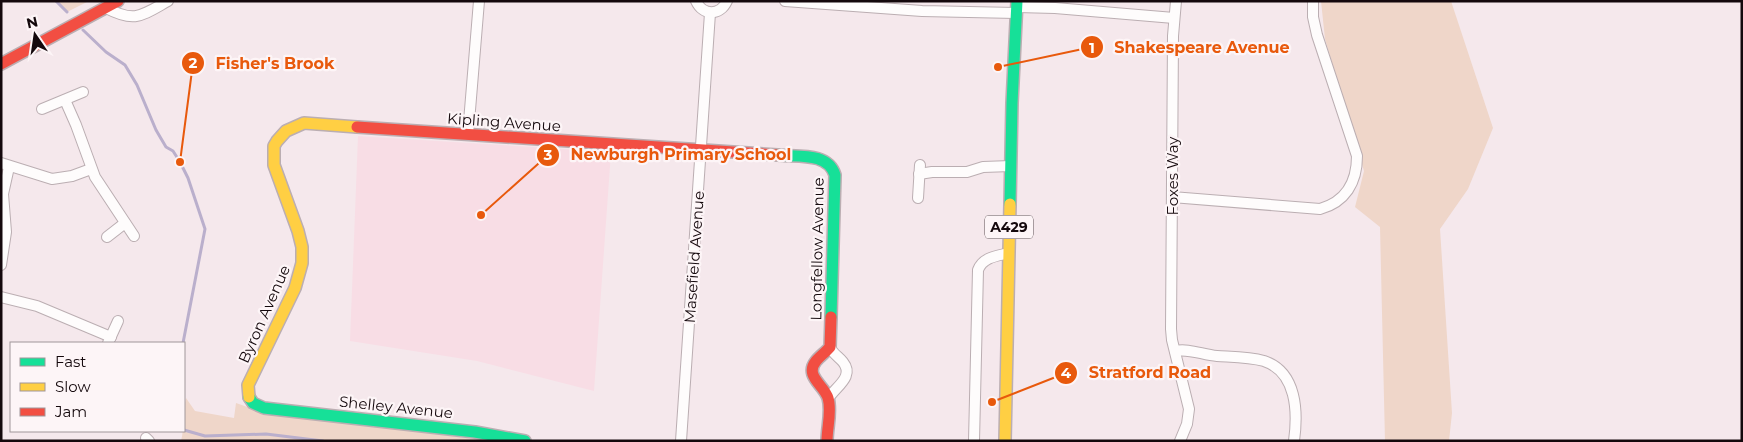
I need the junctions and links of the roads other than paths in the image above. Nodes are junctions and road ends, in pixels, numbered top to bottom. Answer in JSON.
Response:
{"nodes":[{"id":1,"x":118,"y":1,"type":"edge"},
{"id":2,"x":168,"y":1,"type":"edge"},
{"id":3,"x":479,"y":1,"type":"edge"},
{"id":4,"x":696,"y":1,"type":"edge"},
{"id":5,"x":727,"y":1,"type":"edge"},
{"id":6,"x":785,"y":1,"type":"edge"},
{"id":7,"x":1176,"y":1,"type":"edge"},
{"id":8,"x":1313,"y":1,"type":"edge"},
{"id":9,"x":1017,"y":7,"type":"edge"},
{"id":10,"x":106,"y":8,"type":"junction"},
{"id":11,"x":710,"y":13,"type":"junction"},
{"id":12,"x":1174,"y":18,"type":"junction"},
{"id":13,"x":1,"y":64,"type":"edge"},
{"id":14,"x":83,"y":92,"type":"dead end"},
{"id":15,"x":65,"y":100,"type":"junction"},
{"id":16,"x":42,"y":109,"type":"dead end"},
{"id":17,"x":304,"y":124,"type":"joint"},
{"id":18,"x":468,"y":134,"type":"junction"},
{"id":19,"x":702,"y":150,"type":"junction"},
{"id":20,"x":5,"y":165,"type":"edge"},
{"id":21,"x":1010,"y":166,"type":"junction"},
{"id":22,"x":91,"y":170,"type":"junction"},
{"id":23,"x":918,"y":198,"type":"dead end"},
{"id":24,"x":1172,"y":198,"type":"junction"},
{"id":25,"x":125,"y":223,"type":"junction"},
{"id":26,"x":134,"y":236,"type":"dead end"},
{"id":27,"x":107,"y":237,"type":"dead end"},
{"id":28,"x":1009,"y":253,"type":"junction"},
{"id":29,"x":1,"y":265,"type":"edge"},
{"id":30,"x":1,"y":297,"type":"edge"},
{"id":31,"x":118,"y":321,"type":"dead end"},
{"id":32,"x":110,"y":340,"type":"edge"},
{"id":33,"x":830,"y":347,"type":"junction"},
{"id":34,"x":1175,"y":351,"type":"junction"},
{"id":35,"x":828,"y":399,"type":"junction"},
{"id":36,"x":264,"y":408,"type":"joint"},
{"id":37,"x":525,"y":441,"type":"edge"},
{"id":38,"x":681,"y":441,"type":"edge"},
{"id":39,"x":827,"y":441,"type":"edge"},
{"id":40,"x":974,"y":441,"type":"edge"},
{"id":41,"x":1005,"y":441,"type":"edge"},
{"id":42,"x":1180,"y":441,"type":"edge"},
{"id":43,"x":1294,"y":441,"type":"edge"}],
"edges":[{"from":1,"to":10,"type":"street"},
{"from":2,"to":10,"type":"street"},
{"from":3,"to":18,"type":"street"},
{"from":4,"to":11,"type":"street"},
{"from":5,"to":11,"type":"street"},
{"from":6,"to":9,"type":"street"},
{"from":7,"to":12,"type":"street","name":"Foxes Way"},
{"from":8,"to":24,"type":"street"},
{"from":9,"to":12,"type":"street"},
{"from":9,"to":21,"type":"street","number":"A429"},
{"from":10,"to":13,"type":"street"},
{"from":11,"to":19,"type":"street","name":"Masefield Avenue"},
{"from":12,"to":24,"type":"street","name":"Foxes Way"},
{"from":14,"to":15,"type":"street"},
{"from":15,"to":16,"type":"street"},
{"from":15,"to":22,"type":"street"},
{"from":17,"to":18,"type":"street","name":"Kipling Avenue"},
{"from":17,"to":36,"type":"street","name":"Byron Avenue"},
{"from":18,"to":19,"type":"street","name":"Kipling Avenue"},
{"from":19,"to":33,"type":"street","name":"Longfellow Avenue"},
{"from":19,"to":38,"type":"street","name":"Masefield Avenue"},
{"from":20,"to":22,"type":"street"},
{"from":20,"to":29,"type":"street"},
{"from":21,"to":23,"type":"street"},
{"from":21,"to":28,"type":"street","number":"A429"},
{"from":22,"to":25,"type":"street"},
{"from":24,"to":34,"type":"street","name":"Foxes Way"},
{"from":25,"to":26,"type":"street"},
{"from":25,"to":27,"type":"street"},
{"from":28,"to":40,"type":"street"},
{"from":28,"to":41,"type":"street","number":"A429"},
{"from":30,"to":32,"type":"street"},
{"from":31,"to":32,"type":"street"},
{"from":33,"to":35,"type":"street"},
{"from":33,"to":35,"type":"street"},
{"from":34,"to":42,"type":"street","name":"Foxes Way"},
{"from":34,"to":43,"type":"street"},
{"from":35,"to":39,"type":"street"},
{"from":36,"to":37,"type":"street","name":"Shelley Avenue"}]}
